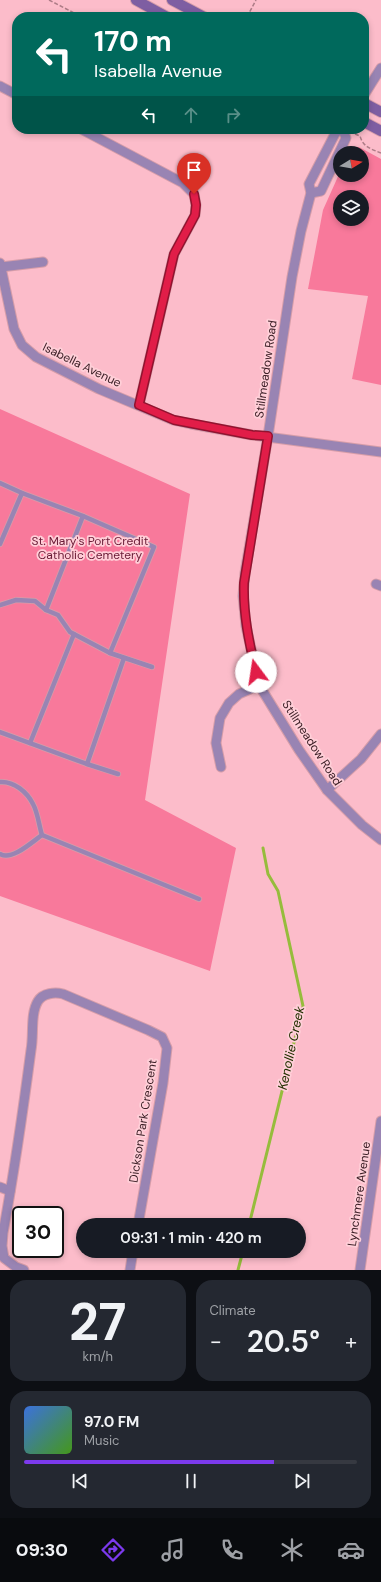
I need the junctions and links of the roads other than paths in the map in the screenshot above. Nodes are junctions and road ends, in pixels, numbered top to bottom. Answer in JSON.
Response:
{"nodes":[{"id":1,"x":136,"y":0,"type":"edge"},
{"id":2,"x":172,"y":0,"type":"edge"},
{"id":3,"x":158,"y":12,"type":"edge"},
{"id":4,"x":195,"y":12,"type":"edge"},
{"id":5,"x":381,"y":68,"type":"edge"},
{"id":6,"x":0,"y":86,"type":"edge"},
{"id":7,"x":369,"y":87,"type":"edge"},
{"id":8,"x":12,"y":92,"type":"edge"},
{"id":9,"x":369,"y":106,"type":"edge"},
{"id":10,"x":381,"y":112,"type":"edge"},
{"id":11,"x":369,"y":125,"type":"edge"},
{"id":12,"x":381,"y":131,"type":"edge"},
{"id":13,"x":90,"y":134,"type":"edge"},
{"id":14,"x":335,"y":134,"type":"edge"},
{"id":15,"x":345,"y":134,"type":"edge"},
{"id":16,"x":311,"y":193,"type":"junction"},
{"id":17,"x":43,"y":262,"type":"dead end"},
{"id":18,"x":1,"y":265,"type":"edge"},
{"id":19,"x":139,"y":405,"type":"junction"},
{"id":20,"x":268,"y":436,"type":"junction"},
{"id":21,"x":381,"y":452,"type":"edge"},
{"id":22,"x":0,"y":482,"type":"edge"},
{"id":23,"x":22,"y":493,"type":"junction"},
{"id":24,"x":84,"y":516,"type":"junction"},
{"id":25,"x":0,"y":544,"type":"edge"},
{"id":26,"x":0,"y":605,"type":"edge"},
{"id":27,"x":46,"y":610,"type":"junction"},
{"id":28,"x":74,"y":634,"type":"junction"},
{"id":29,"x":110,"y":653,"type":"junction"},
{"id":30,"x":124,"y":658,"type":"junction"},
{"id":31,"x":152,"y":667,"type":"dead end"},
{"id":32,"x":259,"y":685,"type":"junction"},
{"id":33,"x":0,"y":732,"type":"edge"},
{"id":34,"x":381,"y":734,"type":"edge"},
{"id":35,"x":30,"y":743,"type":"junction"},
{"id":36,"x":87,"y":764,"type":"junction"},
{"id":37,"x":220,"y":767,"type":"dead end"},
{"id":38,"x":118,"y":774,"type":"dead end"},
{"id":39,"x":0,"y":782,"type":"edge"},
{"id":40,"x":327,"y":790,"type":"junction"},
{"id":41,"x":42,"y":835,"type":"junction"},
{"id":42,"x":381,"y":840,"type":"edge"},
{"id":43,"x":0,"y":854,"type":"edge"},
{"id":44,"x":199,"y":899,"type":"dead end"},
{"id":45,"x":381,"y":1121,"type":"edge"},
{"id":46,"x":0,"y":1187,"type":"edge"},
{"id":47,"x":10,"y":1190,"type":"junction"},
{"id":48,"x":139,"y":1218,"type":"edge"},
{"id":49,"x":132,"y":1258,"type":"edge"},
{"id":50,"x":24,"y":1270,"type":"edge"},
{"id":51,"x":130,"y":1270,"type":"edge"},
{"id":52,"x":360,"y":1270,"type":"edge"}],
"edges":[{"from":1,"to":3,"type":"main road"},
{"from":2,"to":4,"type":"main road"},
{"from":5,"to":7,"type":"street"},
{"from":6,"to":8,"type":"street"},
{"from":9,"to":10,"type":"main road"},
{"from":11,"to":12,"type":"main road"},
{"from":13,"to":19,"type":"street"},
{"from":14,"to":16,"type":"street","name":"Stillmeadow Road"},
{"from":15,"to":16,"type":"street","name":"Stillmeadow Road"},
{"from":16,"to":20,"type":"street","name":"Stillmeadow Road"},
{"from":17,"to":18,"type":"street"},
{"from":18,"to":19,"type":"street","name":"Isabella Avenue"},
{"from":19,"to":20,"type":"street","name":"Isabella Avenue"},
{"from":20,"to":21,"type":"street","name":"Isabella Avenue"},
{"from":20,"to":32,"type":"street","name":"Stillmeadow Road"},
{"from":22,"to":23,"type":"lane"},
{"from":23,"to":24,"type":"lane"},
{"from":23,"to":25,"type":"lane"},
{"from":24,"to":27,"type":"lane"},
{"from":24,"to":29,"type":"lane"},
{"from":26,"to":27,"type":"lane"},
{"from":27,"to":28,"type":"lane"},
{"from":28,"to":29,"type":"lane"},
{"from":28,"to":35,"type":"lane"},
{"from":29,"to":30,"type":"lane"},
{"from":30,"to":31,"type":"lane"},
{"from":30,"to":36,"type":"lane"},
{"from":32,"to":37,"type":"street"},
{"from":32,"to":40,"type":"street","name":"Stillmeadow Road"},
{"from":33,"to":35,"type":"lane"},
{"from":34,"to":40,"type":"street"},
{"from":35,"to":36,"type":"lane"},
{"from":36,"to":38,"type":"lane"},
{"from":39,"to":41,"type":"lane"},
{"from":40,"to":42,"type":"street","name":"Stillmeadow Road"},
{"from":41,"to":43,"type":"lane"},
{"from":41,"to":44,"type":"lane"},
{"from":45,"to":52,"type":"street","name":"Lynchmere Avenue"},
{"from":46,"to":47,"type":"street"},
{"from":47,"to":48,"type":"street","name":"Dickson Park Crescent"},
{"from":47,"to":50,"type":"street","name":"Dickson Park Crescent"},
{"from":49,"to":51,"type":"street"}]}
